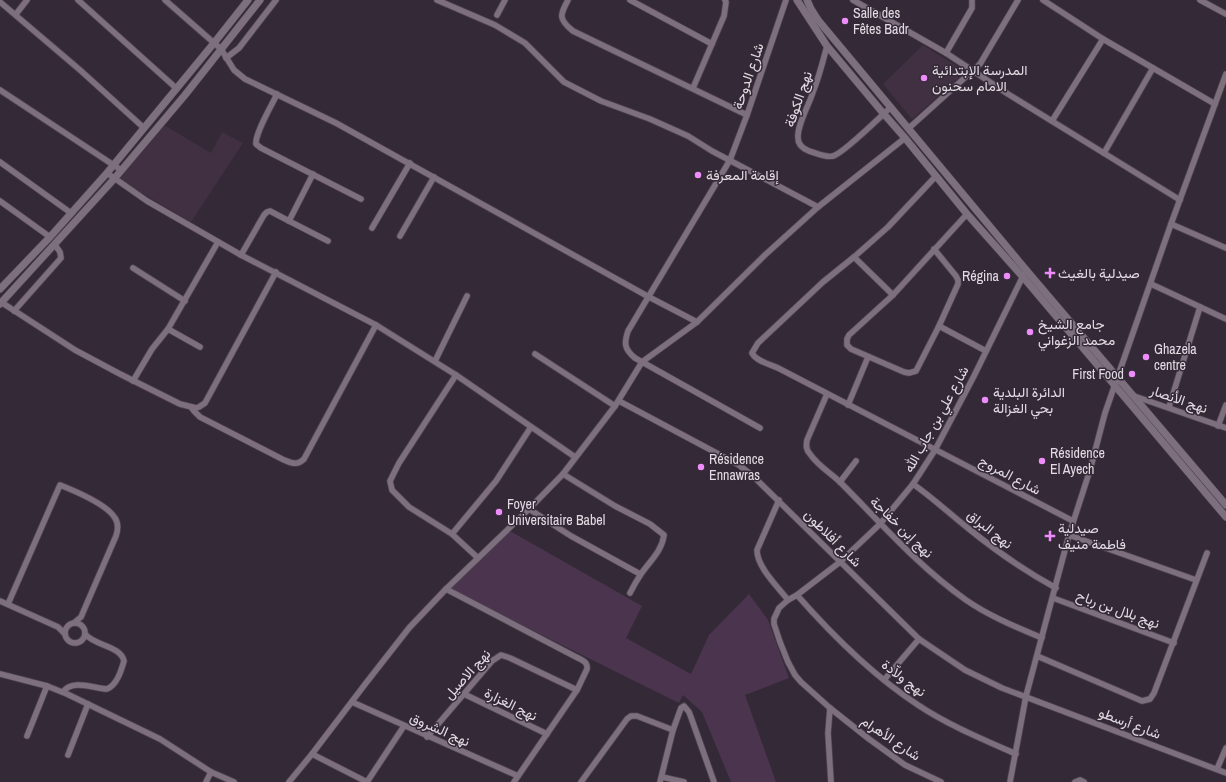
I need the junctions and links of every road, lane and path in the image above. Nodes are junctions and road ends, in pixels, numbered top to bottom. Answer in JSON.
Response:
{"nodes":[{"id":1,"x":27,"y":0,"type":"edge"},
{"id":2,"x":78,"y":0,"type":"edge"},
{"id":3,"x":165,"y":0,"type":"edge"},
{"id":4,"x":248,"y":0,"type":"edge"},
{"id":5,"x":260,"y":0,"type":"edge"},
{"id":6,"x":276,"y":0,"type":"edge"},
{"id":7,"x":437,"y":0,"type":"edge"},
{"id":8,"x":505,"y":0,"type":"edge"},
{"id":9,"x":568,"y":0,"type":"edge"},
{"id":10,"x":630,"y":0,"type":"edge"},
{"id":11,"x":725,"y":0,"type":"edge"},
{"id":12,"x":786,"y":0,"type":"edge"},
{"id":13,"x":797,"y":0,"type":"edge"},
{"id":14,"x":807,"y":0,"type":"edge"},
{"id":15,"x":853,"y":0,"type":"edge"},
{"id":16,"x":972,"y":0,"type":"edge"},
{"id":17,"x":1018,"y":0,"type":"edge"},
{"id":18,"x":1043,"y":0,"type":"edge"},
{"id":19,"x":1200,"y":0,"type":"edge"},
{"id":20,"x":0,"y":2,"type":"edge"},
{"id":21,"x":16,"y":14,"type":"junction"},
{"id":22,"x":1226,"y":14,"type":"edge"},
{"id":23,"x":497,"y":15,"type":"dead end"},
{"id":24,"x":1103,"y":39,"type":"junction"},
{"id":25,"x":214,"y":43,"type":"junction"},
{"id":26,"x":712,"y":44,"type":"junction"},
{"id":27,"x":827,"y":46,"type":"junction"},
{"id":28,"x":221,"y":49,"type":"junction"},
{"id":29,"x":946,"y":54,"type":"junction"},
{"id":30,"x":226,"y":58,"type":"junction"},
{"id":31,"x":1153,"y":68,"type":"junction"},
{"id":32,"x":973,"y":71,"type":"junction"},
{"id":33,"x":1226,"y":74,"type":"edge"},
{"id":34,"x":1224,"y":83,"type":"edge"},
{"id":35,"x":176,"y":88,"type":"junction"},
{"id":36,"x":693,"y":88,"type":"junction"},
{"id":37,"x":0,"y":90,"type":"edge"},
{"id":38,"x":277,"y":94,"type":"junction"},
{"id":39,"x":1215,"y":104,"type":"junction"},
{"id":40,"x":891,"y":107,"type":"junction"},
{"id":41,"x":884,"y":114,"type":"junction"},
{"id":42,"x":747,"y":115,"type":"junction"},
{"id":43,"x":1052,"y":121,"type":"junction"},
{"id":44,"x":144,"y":128,"type":"junction"},
{"id":45,"x":908,"y":128,"type":"junction"},
{"id":46,"x":905,"y":138,"type":"junction"},
{"id":47,"x":1104,"y":153,"type":"junction"},
{"id":48,"x":730,"y":160,"type":"junction"},
{"id":49,"x":0,"y":162,"type":"edge"},
{"id":50,"x":410,"y":163,"type":"junction"},
{"id":51,"x":114,"y":165,"type":"junction"},
{"id":52,"x":121,"y":170,"type":"junction"},
{"id":53,"x":106,"y":174,"type":"junction"},
{"id":54,"x":313,"y":174,"type":"junction"},
{"id":55,"x":936,"y":176,"type":"junction"},
{"id":56,"x":434,"y":177,"type":"junction"},
{"id":57,"x":114,"y":179,"type":"junction"},
{"id":58,"x":361,"y":199,"type":"dead end"},
{"id":59,"x":1180,"y":200,"type":"junction"},
{"id":60,"x":0,"y":201,"type":"edge"},
{"id":61,"x":818,"y":207,"type":"junction"},
{"id":62,"x":71,"y":213,"type":"junction"},
{"id":63,"x":968,"y":214,"type":"junction"},
{"id":64,"x":289,"y":221,"type":"junction"},
{"id":65,"x":1171,"y":224,"type":"junction"},
{"id":66,"x":372,"y":228,"type":"dead end"},
{"id":67,"x":400,"y":236,"type":"dead end"},
{"id":68,"x":50,"y":237,"type":"junction"},
{"id":69,"x":328,"y":241,"type":"dead end"},
{"id":70,"x":218,"y":242,"type":"junction"},
{"id":71,"x":55,"y":245,"type":"junction"},
{"id":72,"x":1226,"y":246,"type":"edge"},
{"id":73,"x":934,"y":249,"type":"junction"},
{"id":74,"x":241,"y":255,"type":"junction"},
{"id":75,"x":854,"y":257,"type":"junction"},
{"id":76,"x":133,"y":268,"type":"dead end"},
{"id":77,"x":276,"y":272,"type":"junction"},
{"id":78,"x":1025,"y":274,"type":"junction"},
{"id":79,"x":13,"y":276,"type":"junction"},
{"id":80,"x":20,"y":282,"type":"junction"},
{"id":81,"x":1151,"y":284,"type":"junction"},
{"id":82,"x":0,"y":289,"type":"edge"},
{"id":83,"x":893,"y":295,"type":"junction"},
{"id":84,"x":467,"y":296,"type":"dead end"},
{"id":85,"x":649,"y":297,"type":"junction"},
{"id":86,"x":185,"y":302,"type":"junction"},
{"id":87,"x":1,"y":303,"type":"edge"},
{"id":88,"x":1200,"y":307,"type":"junction"},
{"id":89,"x":14,"y":311,"type":"junction"},
{"id":90,"x":1226,"y":319,"type":"edge"},
{"id":91,"x":697,"y":322,"type":"junction"},
{"id":92,"x":376,"y":325,"type":"junction"},
{"id":93,"x":939,"y":326,"type":"junction"},
{"id":94,"x":168,"y":329,"type":"junction"},
{"id":95,"x":200,"y":347,"type":"dead end"},
{"id":96,"x":986,"y":351,"type":"junction"},
{"id":97,"x":535,"y":354,"type":"dead end"},
{"id":98,"x":868,"y":357,"type":"junction"},
{"id":99,"x":435,"y":361,"type":"junction"},
{"id":100,"x":642,"y":362,"type":"junction"},
{"id":101,"x":456,"y":375,"type":"junction"},
{"id":102,"x":133,"y":381,"type":"junction"},
{"id":103,"x":1116,"y":382,"type":"junction"},
{"id":104,"x":827,"y":394,"type":"junction"},
{"id":105,"x":1124,"y":396,"type":"junction"},
{"id":106,"x":1132,"y":396,"type":"junction"},
{"id":107,"x":617,"y":404,"type":"junction"},
{"id":108,"x":848,"y":405,"type":"junction"},
{"id":109,"x":1226,"y":405,"type":"edge"},
{"id":110,"x":191,"y":407,"type":"junction"},
{"id":111,"x":1169,"y":407,"type":"junction"},
{"id":112,"x":1218,"y":426,"type":"junction"},
{"id":113,"x":531,"y":427,"type":"junction"},
{"id":114,"x":760,"y":428,"type":"dead end"},
{"id":115,"x":1226,"y":428,"type":"edge"},
{"id":116,"x":935,"y":450,"type":"junction"},
{"id":117,"x":576,"y":457,"type":"junction"},
{"id":118,"x":856,"y":461,"type":"dead end"},
{"id":119,"x":563,"y":474,"type":"junction"},
{"id":120,"x":840,"y":482,"type":"junction"},
{"id":121,"x":913,"y":484,"type":"junction"},
{"id":122,"x":779,"y":500,"type":"junction"},
{"id":123,"x":1226,"y":505,"type":"edge"},
{"id":124,"x":529,"y":509,"type":"junction"},
{"id":125,"x":1226,"y":517,"type":"edge"},
{"id":126,"x":1073,"y":521,"type":"junction"},
{"id":127,"x":880,"y":524,"type":"junction"},
{"id":128,"x":452,"y":534,"type":"junction"},
{"id":129,"x":1069,"y":535,"type":"junction"},
{"id":130,"x":1208,"y":553,"type":"dead end"},
{"id":131,"x":478,"y":558,"type":"junction"},
{"id":132,"x":840,"y":562,"type":"junction"},
{"id":133,"x":640,"y":574,"type":"junction"},
{"id":134,"x":1196,"y":580,"type":"junction"},
{"id":135,"x":1056,"y":588,"type":"junction"},
{"id":136,"x":446,"y":589,"type":"junction"},
{"id":137,"x":630,"y":593,"type":"dead end"},
{"id":138,"x":797,"y":595,"type":"junction"},
{"id":139,"x":1053,"y":598,"type":"junction"},
{"id":140,"x":788,"y":600,"type":"junction"},
{"id":141,"x":0,"y":601,"type":"edge"},
{"id":142,"x":8,"y":604,"type":"junction"},
{"id":143,"x":81,"y":617,"type":"junction"},
{"id":144,"x":75,"y":622,"type":"junction"},
{"id":145,"x":69,"y":624,"type":"junction"},
{"id":146,"x":82,"y":625,"type":"junction"},
{"id":147,"x":58,"y":627,"type":"junction"},
{"id":148,"x":65,"y":634,"type":"junction"},
{"id":149,"x":84,"y":637,"type":"junction"},
{"id":150,"x":1042,"y":638,"type":"junction"},
{"id":151,"x":919,"y":639,"type":"junction"},
{"id":152,"x":1174,"y":643,"type":"junction"},
{"id":153,"x":1037,"y":656,"type":"junction"},
{"id":154,"x":0,"y":674,"type":"edge"},
{"id":155,"x":884,"y":680,"type":"junction"},
{"id":156,"x":47,"y":686,"type":"junction"},
{"id":157,"x":577,"y":690,"type":"junction"},
{"id":158,"x":63,"y":692,"type":"junction"},
{"id":159,"x":464,"y":694,"type":"junction"},
{"id":160,"x":1026,"y":696,"type":"junction"},
{"id":161,"x":352,"y":702,"type":"junction"},
{"id":162,"x":88,"y":704,"type":"junction"},
{"id":163,"x":830,"y":708,"type":"junction"},
{"id":164,"x":404,"y":726,"type":"junction"},
{"id":165,"x":673,"y":730,"type":"junction"},
{"id":166,"x":547,"y":734,"type":"junction"},
{"id":167,"x":26,"y":736,"type":"dead end"},
{"id":168,"x":427,"y":737,"type":"junction"},
{"id":169,"x":1226,"y":748,"type":"edge"},
{"id":170,"x":312,"y":754,"type":"junction"},
{"id":171,"x":1016,"y":754,"type":"junction"},
{"id":172,"x":68,"y":755,"type":"dead end"},
{"id":173,"x":1217,"y":769,"type":"junction"},
{"id":174,"x":211,"y":772,"type":"junction"},
{"id":175,"x":1226,"y":773,"type":"edge"},
{"id":176,"x":518,"y":776,"type":"junction"},
{"id":177,"x":661,"y":780,"type":"edge"},
{"id":178,"x":206,"y":782,"type":"edge"},
{"id":179,"x":234,"y":782,"type":"edge"},
{"id":180,"x":289,"y":782,"type":"edge"},
{"id":181,"x":367,"y":782,"type":"edge"},
{"id":182,"x":514,"y":782,"type":"edge"},
{"id":183,"x":581,"y":782,"type":"edge"},
{"id":184,"x":684,"y":782,"type":"edge"},
{"id":185,"x":714,"y":782,"type":"edge"},
{"id":186,"x":831,"y":782,"type":"edge"},
{"id":187,"x":940,"y":782,"type":"edge"},
{"id":188,"x":1010,"y":782,"type":"edge"},
{"id":189,"x":1075,"y":782,"type":"edge"},
{"id":190,"x":1084,"y":782,"type":"edge"}],
"edges":[{"from":1,"to":21,"type":"street"},
{"from":2,"to":35,"type":"street"},
{"from":3,"to":25,"type":"street"},
{"from":4,"to":25,"type":"street"},
{"from":5,"to":28,"type":"street"},
{"from":6,"to":30,"type":"street"},
{"from":7,"to":48,"type":"street"},
{"from":8,"to":23,"type":"street"},
{"from":9,"to":36,"type":"street"},
{"from":10,"to":26,"type":"street"},
{"from":11,"to":26,"type":"street"},
{"from":12,"to":42,"type":"street","name":"شارع الدوحة"},
{"from":13,"to":27,"type":"street"},
{"from":14,"to":40,"type":"street"},
{"from":15,"to":29,"type":"street"},
{"from":16,"to":29,"type":"street"},
{"from":17,"to":32,"type":"street"},
{"from":18,"to":24,"type":"street"},
{"from":19,"to":22,"type":"street"},
{"from":20,"to":21,"type":"street"},
{"from":21,"to":44,"type":"street"},
{"from":24,"to":31,"type":"street"},
{"from":24,"to":43,"type":"street"},
{"from":25,"to":28,"type":"street"},
{"from":25,"to":35,"type":"street"},
{"from":26,"to":36,"type":"street"},
{"from":27,"to":41,"type":"street"},
{"from":27,"to":41,"type":"street","name":"نهج الكوفة"},
{"from":28,"to":30,"type":"street"},
{"from":28,"to":52,"type":"street"},
{"from":29,"to":32,"type":"street"},
{"from":30,"to":38,"type":"street"},
{"from":31,"to":39,"type":"street"},
{"from":31,"to":47,"type":"street"},
{"from":32,"to":43,"type":"street"},
{"from":32,"to":45,"type":"street"},
{"from":33,"to":34,"type":"street"},
{"from":34,"to":39,"type":"street"},
{"from":35,"to":44,"type":"street"},
{"from":36,"to":42,"type":"street"},
{"from":37,"to":51,"type":"street"},
{"from":38,"to":50,"type":"street"},
{"from":38,"to":54,"type":"street"},
{"from":39,"to":59,"type":"street"},
{"from":40,"to":41,"type":"street","name":"نهج الكوفة"},
{"from":40,"to":45,"type":"street"},
{"from":41,"to":46,"type":"street"},
{"from":42,"to":48,"type":"street","name":"شارع الدوحة"},
{"from":43,"to":47,"type":"street"},
{"from":44,"to":51,"type":"street"},
{"from":45,"to":78,"type":"street"},
{"from":46,"to":55,"type":"street"},
{"from":46,"to":61,"type":"street"},
{"from":47,"to":59,"type":"street"},
{"from":48,"to":61,"type":"street"},
{"from":48,"to":85,"type":"street","name":"شارع الدوحة"},
{"from":49,"to":62,"type":"street"},
{"from":50,"to":56,"type":"street"},
{"from":50,"to":66,"type":"street"},
{"from":51,"to":52,"type":"street"},
{"from":51,"to":53,"type":"street"},
{"from":52,"to":57,"type":"street"},
{"from":53,"to":57,"type":"street"},
{"from":53,"to":62,"type":"street"},
{"from":54,"to":58,"type":"street"},
{"from":54,"to":64,"type":"street"},
{"from":55,"to":63,"type":"street"},
{"from":55,"to":75,"type":"street"},
{"from":56,"to":67,"type":"street"},
{"from":56,"to":85,"type":"street"},
{"from":57,"to":70,"type":"street"},
{"from":57,"to":71,"type":"street"},
{"from":59,"to":65,"type":"street"},
{"from":60,"to":68,"type":"street"},
{"from":61,"to":91,"type":"street"},
{"from":62,"to":68,"type":"street"},
{"from":63,"to":73,"type":"street"},
{"from":63,"to":78,"type":"street"},
{"from":64,"to":69,"type":"street"},
{"from":64,"to":74,"type":"street"},
{"from":65,"to":72,"type":"street"},
{"from":65,"to":81,"type":"street"},
{"from":68,"to":79,"type":"street"},
{"from":70,"to":74,"type":"street"},
{"from":70,"to":86,"type":"street"},
{"from":71,"to":80,"type":"street"},
{"from":71,"to":89,"type":"street"},
{"from":73,"to":83,"type":"street"},
{"from":73,"to":93,"type":"street"},
{"from":74,"to":77,"type":"street"},
{"from":75,"to":83,"type":"street"},
{"from":75,"to":104,"type":"street","name":"شارع المروج"},
{"from":76,"to":86,"type":"street"},
{"from":77,"to":92,"type":"street"},
{"from":77,"to":110,"type":"street"},
{"from":78,"to":96,"type":"street","name":"شارع علي بن جاب الله"},
{"from":78,"to":103,"type":"street"},
{"from":79,"to":80,"type":"street"},
{"from":79,"to":82,"type":"street"},
{"from":80,"to":87,"type":"street"},
{"from":81,"to":88,"type":"street"},
{"from":81,"to":103,"type":"street"},
{"from":83,"to":98,"type":"street"},
{"from":84,"to":99,"type":"street"},
{"from":85,"to":91,"type":"street"},
{"from":85,"to":100,"type":"street","name":"شارع الدوحة"},
{"from":86,"to":94,"type":"street"},
{"from":87,"to":89,"type":"street"},
{"from":88,"to":90,"type":"street"},
{"from":88,"to":111,"type":"street"},
{"from":89,"to":102,"type":"street"},
{"from":91,"to":100,"type":"street"},
{"from":92,"to":99,"type":"street"},
{"from":92,"to":110,"type":"street"},
{"from":93,"to":96,"type":"street"},
{"from":93,"to":98,"type":"street"},
{"from":94,"to":95,"type":"street"},
{"from":94,"to":102,"type":"street"},
{"from":96,"to":116,"type":"street","name":"شارع علي بن جاب الله"},
{"from":97,"to":107,"type":"street","name":"شارع أفلاطون"},
{"from":98,"to":108,"type":"street"},
{"from":99,"to":101,"type":"street"},
{"from":100,"to":107,"type":"street"},
{"from":100,"to":114,"type":"street","name":"شارع الدوحة"},
{"from":101,"to":113,"type":"street"},
{"from":101,"to":128,"type":"street"},
{"from":102,"to":110,"type":"street"},
{"from":103,"to":105,"type":"street"},
{"from":103,"to":106,"type":"street"},
{"from":103,"to":126,"type":"street"},
{"from":104,"to":108,"type":"street","name":"شارع المروج"},
{"from":104,"to":120,"type":"street","name":"نهج إبن خفاجة"},
{"from":105,"to":106,"type":"street","name":"نهج الأنصار"},
{"from":105,"to":125,"type":"street"},
{"from":106,"to":111,"type":"street","name":"نهج الأنصار"},
{"from":106,"to":123,"type":"street"},
{"from":107,"to":117,"type":"street"},
{"from":107,"to":122,"type":"street","name":"شارع أفلاطون"},
{"from":108,"to":116,"type":"street","name":"شارع المروج"},
{"from":109,"to":112,"type":"street"},
{"from":111,"to":112,"type":"street","name":"نهج الأنصار"},
{"from":112,"to":115,"type":"street","name":"نهج الأنصار"},
{"from":113,"to":117,"type":"street"},
{"from":113,"to":128,"type":"street"},
{"from":116,"to":121,"type":"street","name":"شارع علي بن جاب الله"},
{"from":116,"to":126,"type":"street","name":"شارع المروج"},
{"from":117,"to":119,"type":"street"},
{"from":118,"to":120,"type":"street"},
{"from":119,"to":124,"type":"street"},
{"from":119,"to":133,"type":"street"},
{"from":120,"to":127,"type":"street","name":"نهج إبن خفاجة"},
{"from":121,"to":127,"type":"street","name":"شارع علي بن جاب الله"},
{"from":121,"to":135,"type":"street","name":"نهج البراق"},
{"from":122,"to":132,"type":"street","name":"شارع أفلاطون"},
{"from":122,"to":140,"type":"street"},
{"from":124,"to":131,"type":"street"},
{"from":124,"to":133,"type":"street"},
{"from":126,"to":129,"type":"street"},
{"from":127,"to":132,"type":"street","name":"شارع علي بن جاب الله"},
{"from":127,"to":150,"type":"street","name":"نهج إبن خفاجة"},
{"from":128,"to":131,"type":"street"},
{"from":129,"to":134,"type":"street"},
{"from":129,"to":135,"type":"street"},
{"from":130,"to":134,"type":"street"},
{"from":131,"to":136,"type":"street"},
{"from":132,"to":138,"type":"street","name":"شارع علي بن جاب الله"},
{"from":132,"to":151,"type":"street","name":"شارع أفلاطون"},
{"from":133,"to":137,"type":"street"},
{"from":134,"to":152,"type":"street"},
{"from":135,"to":139,"type":"street"},
{"from":136,"to":157,"type":"street"},
{"from":136,"to":161,"type":"street"},
{"from":138,"to":140,"type":"street","name":"شارع علي بن جاب الله"},
{"from":138,"to":155,"type":"street","name":"نهج ولاّدة"},
{"from":139,"to":150,"type":"street"},
{"from":139,"to":152,"type":"street","name":"نهج بلال بن رباح"},
{"from":140,"to":163,"type":"street","name":"شارع الأهرام"},
{"from":141,"to":142,"type":"street"},
{"from":142,"to":143,"type":"street"},
{"from":142,"to":147,"type":"street"},
{"from":143,"to":144,"type":"street"},
{"from":143,"to":146,"type":"street"},
{"from":144,"to":145,"type":"street"},
{"from":144,"to":146,"type":"street"},
{"from":145,"to":147,"type":"street"},
{"from":145,"to":148,"type":"street"},
{"from":146,"to":149,"type":"street"},
{"from":147,"to":148,"type":"street"},
{"from":148,"to":149,"type":"street"},
{"from":149,"to":158,"type":"street"},
{"from":150,"to":153,"type":"street"},
{"from":151,"to":155,"type":"street"},
{"from":151,"to":160,"type":"street","name":"شارع أفلاطون"},
{"from":152,"to":153,"type":"street"},
{"from":153,"to":160,"type":"street"},
{"from":154,"to":156,"type":"street"},
{"from":155,"to":171,"type":"street","name":"نهج ولاّدة"},
{"from":156,"to":158,"type":"street"},
{"from":156,"to":167,"type":"street"},
{"from":157,"to":159,"type":"street","name":"نهج الاصيل"},
{"from":157,"to":166,"type":"street"},
{"from":158,"to":162,"type":"street"},
{"from":159,"to":166,"type":"street","name":"نهج الغزارة"},
{"from":159,"to":168,"type":"street","name":"نهج الاصيل"},
{"from":160,"to":171,"type":"street"},
{"from":160,"to":173,"type":"street","name":"شارع أرسطو"},
{"from":161,"to":164,"type":"street","name":"نهج الشروق"},
{"from":161,"to":170,"type":"street"},
{"from":162,"to":172,"type":"street"},
{"from":162,"to":174,"type":"street"},
{"from":163,"to":186,"type":"street"},
{"from":163,"to":187,"type":"street","name":"شارع الأهرام"},
{"from":164,"to":168,"type":"street","name":"نهج الشروق"},
{"from":164,"to":181,"type":"street"},
{"from":165,"to":177,"type":"street"},
{"from":165,"to":183,"type":"street"},
{"from":165,"to":185,"type":"street"},
{"from":166,"to":176,"type":"street"},
{"from":168,"to":176,"type":"street","name":"نهج الشروق"},
{"from":169,"to":173,"type":"street"},
{"from":170,"to":180,"type":"street"},
{"from":170,"to":181,"type":"street"},
{"from":171,"to":188,"type":"street"},
{"from":173,"to":175,"type":"street","name":"شارع أرسطو"},
{"from":174,"to":178,"type":"street"},
{"from":174,"to":179,"type":"street"},
{"from":176,"to":182,"type":"street"},
{"from":177,"to":184,"type":"street"},
{"from":189,"to":190,"type":"street"}]}
